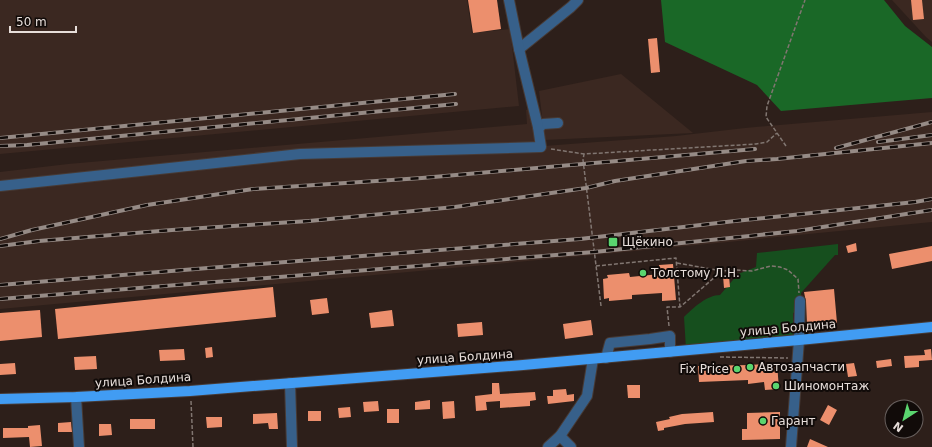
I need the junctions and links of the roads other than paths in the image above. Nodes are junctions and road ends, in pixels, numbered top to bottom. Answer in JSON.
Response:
{"nodes":[{"id":1,"x":509,"y":0,"type":"edge"},
{"id":2,"x":578,"y":0,"type":"edge"},
{"id":3,"x":519,"y":49,"type":"junction"},
{"id":4,"x":558,"y":122,"type":"dead end"},
{"id":5,"x":538,"y":127,"type":"junction"},
{"id":6,"x":0,"y":186,"type":"edge"},
{"id":7,"x":800,"y":301,"type":"road end"},
{"id":8,"x":932,"y":327,"type":"edge"},
{"id":9,"x":799,"y":340,"type":"junction"},
{"id":10,"x":670,"y":352,"type":"junction"},
{"id":11,"x":606,"y":358,"type":"junction"},
{"id":12,"x":593,"y":359,"type":"junction"},
{"id":13,"x":290,"y":383,"type":"junction"},
{"id":14,"x":76,"y":397,"type":"junction"},
{"id":15,"x":0,"y":399,"type":"edge"},
{"id":16,"x":560,"y":436,"type":"junction"},
{"id":17,"x":79,"y":447,"type":"edge"},
{"id":18,"x":292,"y":447,"type":"edge"},
{"id":19,"x":548,"y":447,"type":"edge"},
{"id":20,"x":571,"y":447,"type":"edge"},
{"id":21,"x":791,"y":447,"type":"edge"}],
"edges":[{"from":1,"to":3,"type":"street"},
{"from":2,"to":3,"type":"street"},
{"from":3,"to":5,"type":"street"},
{"from":4,"to":5,"type":"street"},
{"from":5,"to":6,"type":"street"},
{"from":7,"to":9,"type":"street"},
{"from":8,"to":9,"type":"main road","name":"улица Болдина"},
{"from":9,"to":10,"type":"main road","name":"улица Болдина"},
{"from":9,"to":21,"type":"street"},
{"from":10,"to":11,"type":"main road","name":"улица Болдина"},
{"from":10,"to":11,"type":"street"},
{"from":11,"to":12,"type":"main road","name":"улица Болдина"},
{"from":12,"to":13,"type":"main road","name":"улица Болдина"},
{"from":12,"to":16,"type":"street"},
{"from":13,"to":14,"type":"main road","name":"улица Болдина"},
{"from":13,"to":18,"type":"street"},
{"from":14,"to":15,"type":"main road","name":"улица Болдина"},
{"from":14,"to":17,"type":"street"},
{"from":16,"to":19,"type":"street"},
{"from":16,"to":20,"type":"street"}]}
